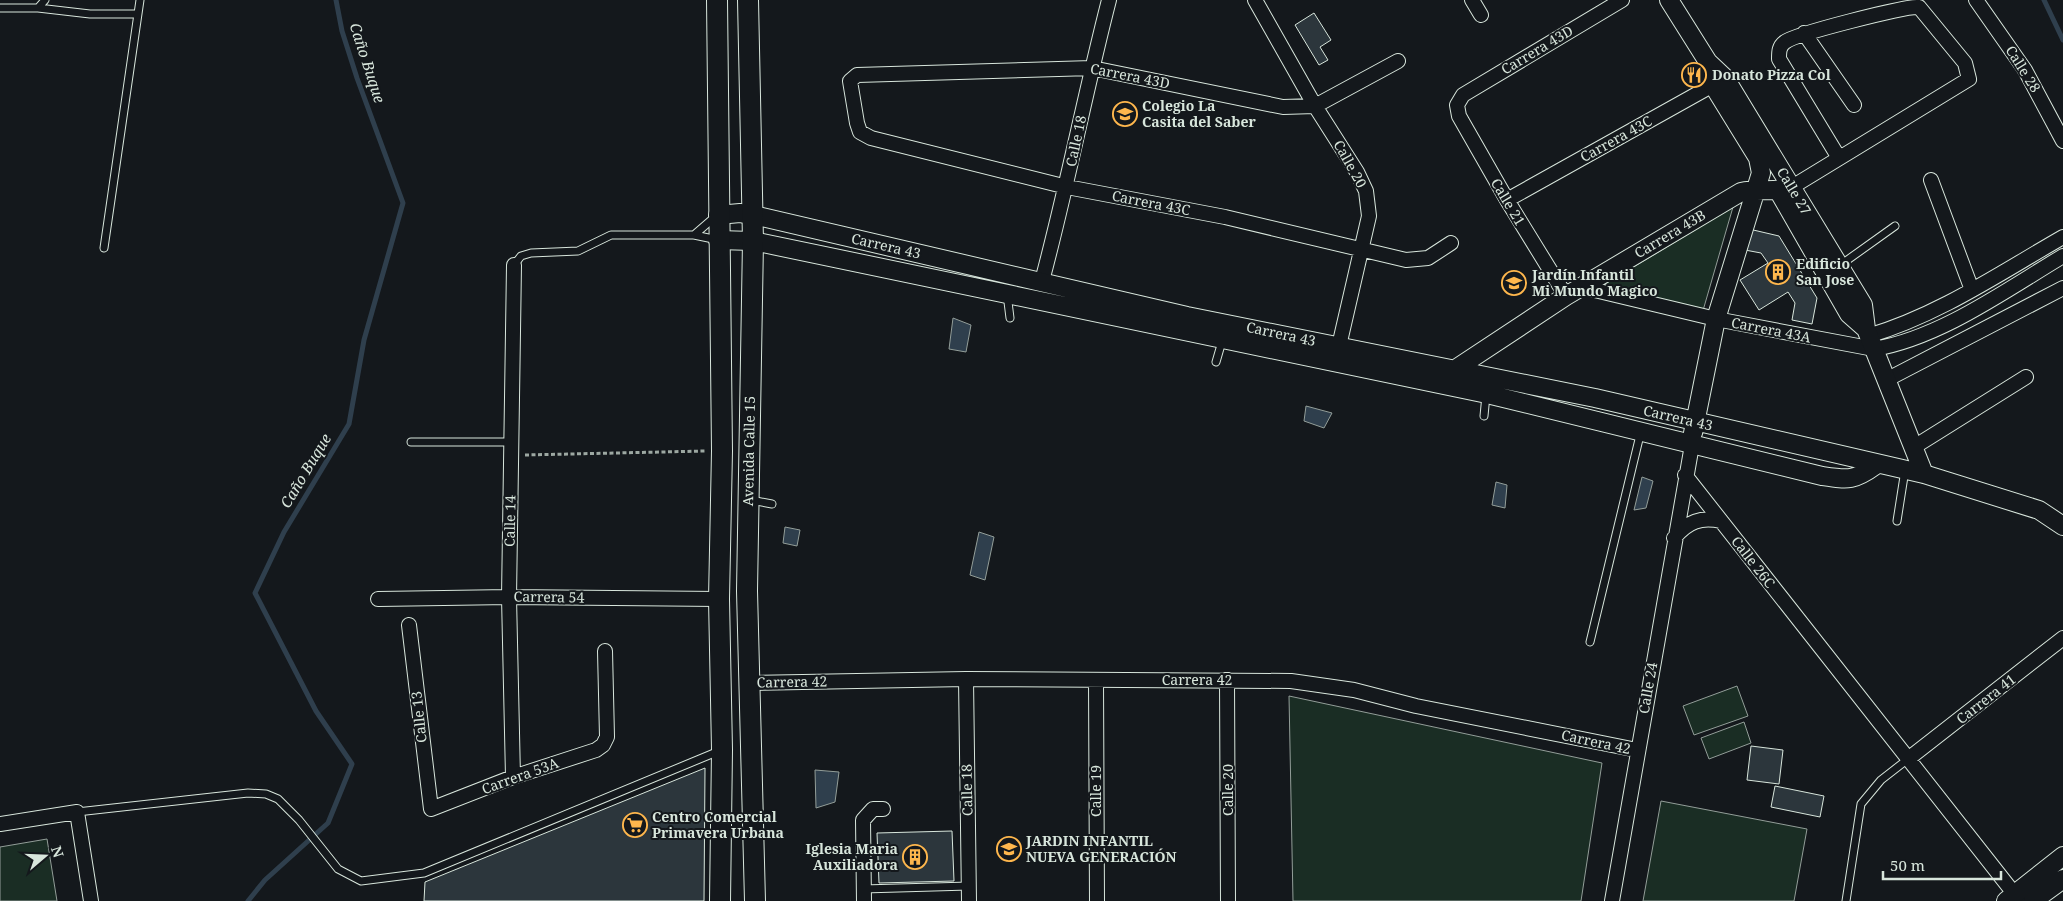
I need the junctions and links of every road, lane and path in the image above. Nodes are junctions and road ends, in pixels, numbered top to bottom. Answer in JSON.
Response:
{"nodes":[{"id":1,"x":45,"y":0,"type":"edge"},
{"id":2,"x":140,"y":0,"type":"edge"},
{"id":3,"x":717,"y":0,"type":"edge"},
{"id":4,"x":748,"y":0,"type":"edge"},
{"id":5,"x":1109,"y":0,"type":"edge"},
{"id":6,"x":1255,"y":0,"type":"edge"},
{"id":7,"x":1472,"y":0,"type":"edge"},
{"id":8,"x":1622,"y":0,"type":"edge"},
{"id":9,"x":1669,"y":0,"type":"edge"},
{"id":10,"x":1976,"y":0,"type":"edge"},
{"id":11,"x":0,"y":8,"type":"edge"},
{"id":12,"x":38,"y":8,"type":"junction"},
{"id":13,"x":138,"y":14,"type":"junction"},
{"id":14,"x":1481,"y":16,"type":"dead end"},
{"id":15,"x":1804,"y":33,"type":"junction"},
{"id":16,"x":1398,"y":61,"type":"dead end"},
{"id":17,"x":1092,"y":68,"type":"junction"},
{"id":18,"x":1719,"y":82,"type":"junction"},
{"id":19,"x":1457,"y":105,"type":"joint"},
{"id":20,"x":1315,"y":106,"type":"junction"},
{"id":21,"x":1854,"y":106,"type":"dead end"},
{"id":22,"x":857,"y":123,"type":"joint"},
{"id":23,"x":2063,"y":141,"type":"edge"},
{"id":24,"x":1839,"y":158,"type":"junction"},
{"id":25,"x":1931,"y":180,"type":"dead end"},
{"id":26,"x":1067,"y":187,"type":"junction"},
{"id":27,"x":1756,"y":189,"type":"junction"},
{"id":28,"x":1785,"y":190,"type":"junction"},
{"id":29,"x":1507,"y":200,"type":"junction"},
{"id":30,"x":718,"y":214,"type":"junction"},
{"id":31,"x":752,"y":215,"type":"junction"},
{"id":32,"x":1895,"y":226,"type":"dead end"},
{"id":33,"x":694,"y":235,"type":"junction"},
{"id":34,"x":2063,"y":237,"type":"edge"},
{"id":35,"x":718,"y":240,"type":"junction"},
{"id":36,"x":753,"y":240,"type":"junction"},
{"id":37,"x":1450,"y":243,"type":"dead end"},
{"id":38,"x":104,"y":248,"type":"dead end"},
{"id":39,"x":1359,"y":250,"type":"junction"},
{"id":40,"x":2063,"y":256,"type":"edge"},
{"id":41,"x":514,"y":265,"type":"joint"},
{"id":42,"x":1839,"y":266,"type":"junction"},
{"id":43,"x":1042,"y":281,"type":"junction"},
{"id":44,"x":1582,"y":287,"type":"junction"},
{"id":45,"x":2063,"y":288,"type":"edge"},
{"id":46,"x":1972,"y":290,"type":"junction"},
{"id":47,"x":1007,"y":293,"type":"junction"},
{"id":48,"x":1566,"y":296,"type":"junction"},
{"id":49,"x":1010,"y":318,"type":"dead end"},
{"id":50,"x":1716,"y":319,"type":"junction"},
{"id":51,"x":1225,"y":332,"type":"junction"},
{"id":52,"x":1869,"y":338,"type":"junction"},
{"id":53,"x":1339,"y":346,"type":"junction"},
{"id":54,"x":1216,"y":362,"type":"dead end"},
{"id":55,"x":1454,"y":370,"type":"junction"},
{"id":56,"x":2026,"y":377,"type":"dead end"},
{"id":57,"x":1886,"y":380,"type":"junction"},
{"id":58,"x":1488,"y":385,"type":"junction"},
{"id":59,"x":1484,"y":416,"type":"dead end"},
{"id":60,"x":1694,"y":422,"type":"junction"},
{"id":61,"x":1641,"y":431,"type":"junction"},
{"id":62,"x":411,"y":442,"type":"dead end"},
{"id":63,"x":1692,"y":445,"type":"junction"},
{"id":64,"x":1914,"y":447,"type":"junction"},
{"id":65,"x":511,"y":449,"type":"junction"},
{"id":66,"x":722,"y":451,"type":"junction"},
{"id":67,"x":1876,"y":465,"type":"junction"},
{"id":68,"x":1905,"y":470,"type":"junction"},
{"id":69,"x":1924,"y":474,"type":"junction"},
{"id":70,"x":1685,"y":475,"type":"junction"},
{"id":71,"x":748,"y":500,"type":"junction"},
{"id":72,"x":772,"y":504,"type":"dead end"},
{"id":73,"x":2039,"y":510,"type":"junction"},
{"id":74,"x":2063,"y":515,"type":"edge"},
{"id":75,"x":1897,"y":521,"type":"dead end"},
{"id":76,"x":1722,"y":522,"type":"junction"},
{"id":77,"x":2063,"y":526,"type":"edge"},
{"id":78,"x":1674,"y":538,"type":"junction"},
{"id":79,"x":509,"y":597,"type":"junction"},
{"id":80,"x":378,"y":599,"type":"dead end"},
{"id":81,"x":719,"y":599,"type":"junction"},
{"id":82,"x":409,"y":625,"type":"dead end"},
{"id":83,"x":2063,"y":638,"type":"edge"},
{"id":84,"x":1590,"y":642,"type":"dead end"},
{"id":85,"x":605,"y":651,"type":"dead end"},
{"id":86,"x":966,"y":679,"type":"junction"},
{"id":87,"x":1096,"y":680,"type":"junction"},
{"id":88,"x":1227,"y":680,"type":"junction"},
{"id":89,"x":749,"y":683,"type":"junction"},
{"id":90,"x":722,"y":750,"type":"junction"},
{"id":91,"x":1637,"y":750,"type":"junction"},
{"id":92,"x":1908,"y":759,"type":"junction"},
{"id":93,"x":513,"y":777,"type":"junction"},
{"id":94,"x":430,"y":808,"type":"joint"},
{"id":95,"x":883,"y":809,"type":"dead end"},
{"id":96,"x":77,"y":812,"type":"junction"},
{"id":97,"x":0,"y":824,"type":"edge"},
{"id":98,"x":2063,"y":856,"type":"edge"},
{"id":99,"x":2063,"y":878,"type":"edge"},
{"id":100,"x":968,"y":886,"type":"junction"},
{"id":101,"x":863,"y":895,"type":"edge"},
{"id":102,"x":2013,"y":899,"type":"edge"},
{"id":103,"x":91,"y":901,"type":"edge"},
{"id":104,"x":720,"y":901,"type":"edge"},
{"id":105,"x":755,"y":901,"type":"edge"},
{"id":106,"x":969,"y":901,"type":"edge"},
{"id":107,"x":1097,"y":901,"type":"edge"},
{"id":108,"x":1228,"y":901,"type":"edge"},
{"id":109,"x":1612,"y":901,"type":"edge"},
{"id":110,"x":1846,"y":901,"type":"edge"},
{"id":111,"x":2033,"y":901,"type":"edge"}],
"edges":[{"from":1,"to":12,"type":"lane"},
{"from":2,"to":13,"type":"lane"},
{"from":3,"to":30,"type":"main road","name":"Avenida Calle 15"},
{"from":4,"to":31,"type":"main road","name":"Avenida Calle 15"},
{"from":5,"to":17,"type":"street","name":"Calle 18"},
{"from":6,"to":20,"type":"street","name":"Calle 20"},
{"from":7,"to":14,"type":"street"},
{"from":8,"to":19,"type":"street","name":"Carrera 43D"},
{"from":9,"to":18,"type":"street","name":"Calle 27"},
{"from":10,"to":23,"type":"street","name":"Calle 28"},
{"from":11,"to":12,"type":"lane"},
{"from":12,"to":13,"type":"lane"},
{"from":13,"to":38,"type":"lane"},
{"from":15,"to":21,"type":"street"},
{"from":15,"to":24,"type":"street"},
{"from":15,"to":24,"type":"street"},
{"from":16,"to":20,"type":"street","name":"Carrera 43D"},
{"from":17,"to":20,"type":"street","name":"Carrera 43D"},
{"from":17,"to":22,"type":"street","name":"Carrera 43D"},
{"from":17,"to":26,"type":"street","name":"Calle 18"},
{"from":18,"to":27,"type":"street","name":"Calle 27"},
{"from":18,"to":28,"type":"street","name":"Calle 27"},
{"from":18,"to":29,"type":"street","name":"Carrera 43C"},
{"from":19,"to":29,"type":"street","name":"Calle 21"},
{"from":20,"to":39,"type":"street","name":"Calle 20"},
{"from":22,"to":26,"type":"street","name":"Carrera 43C"},
{"from":24,"to":28,"type":"street"},
{"from":25,"to":46,"type":"street"},
{"from":26,"to":39,"type":"street","name":"Carrera 43C"},
{"from":26,"to":43,"type":"street","name":"Calle 18"},
{"from":27,"to":28,"type":"street","name":"Carrera 43B"},
{"from":27,"to":44,"type":"street","name":"Carrera 43B"},
{"from":27,"to":50,"type":"street"},
{"from":28,"to":42,"type":"street","name":"Calle 27"},
{"from":28,"to":52,"type":"street","name":"Calle 27"},
{"from":29,"to":48,"type":"street","name":"Calle 21"},
{"from":30,"to":31,"type":"street","name":"Carrera 43"},
{"from":30,"to":33,"type":"lane"},
{"from":30,"to":35,"type":"main road","name":"Avenida Calle 15"},
{"from":31,"to":36,"type":"main road","name":"Avenida Calle 15"},
{"from":31,"to":43,"type":"street","name":"Carrera 43"},
{"from":32,"to":42,"type":"lane"},
{"from":33,"to":35,"type":"lane","name":"Carrera 43"},
{"from":33,"to":41,"type":"lane","name":"Carrera 43"},
{"from":34,"to":46,"type":"street","name":"Carrera 43A"},
{"from":35,"to":36,"type":"street","name":"Carrera 43"},
{"from":35,"to":66,"type":"main road","name":"Avenida Calle 15"},
{"from":36,"to":47,"type":"street","name":"Carrera 43"},
{"from":36,"to":71,"type":"main road","name":"Avenida Calle 15"},
{"from":37,"to":39,"type":"street","name":"Carrera 43C"},
{"from":39,"to":53,"type":"street","name":"Calle 20"},
{"from":40,"to":52,"type":"street","name":"Carrera 43A"},
{"from":41,"to":65,"type":"street","name":"Calle 14"},
{"from":42,"to":52,"type":"street","name":"Calle 27"},
{"from":43,"to":51,"type":"street","name":"Carrera 43"},
{"from":44,"to":48,"type":"street","name":"Carrera 43B"},
{"from":44,"to":50,"type":"street","name":"Carrera 43A"},
{"from":45,"to":57,"type":"street"},
{"from":46,"to":52,"type":"street","name":"Carrera 43A"},
{"from":47,"to":49,"type":"lane"},
{"from":47,"to":51,"type":"street","name":"Carrera 43"},
{"from":48,"to":55,"type":"street","name":"Carrera 43B"},
{"from":50,"to":52,"type":"street","name":"Carrera 43A"},
{"from":50,"to":60,"type":"street"},
{"from":51,"to":53,"type":"street","name":"Carrera 43"},
{"from":51,"to":54,"type":"lane"},
{"from":51,"to":58,"type":"street","name":"Carrera 43"},
{"from":52,"to":57,"type":"street","name":"Calle 27"},
{"from":53,"to":55,"type":"street","name":"Carrera 43"},
{"from":55,"to":58,"type":"street","name":"Carrera 43"},
{"from":56,"to":64,"type":"street"},
{"from":57,"to":64,"type":"street","name":"Calle 27"},
{"from":58,"to":59,"type":"lane"},
{"from":58,"to":60,"type":"street","name":"Carrera 43"},
{"from":58,"to":61,"type":"street","name":"Carrera 43"},
{"from":60,"to":63,"type":"street"},
{"from":60,"to":67,"type":"street","name":"Carrera 43"},
{"from":61,"to":63,"type":"street","name":"Carrera 43"},
{"from":61,"to":84,"type":"lane"},
{"from":62,"to":65,"type":"lane"},
{"from":63,"to":67,"type":"street","name":"Carrera 43"},
{"from":63,"to":70,"type":"street"},
{"from":64,"to":69,"type":"street","name":"Calle 27"},
{"from":65,"to":66,"type":"path"},
{"from":65,"to":79,"type":"street","name":"Calle 14"},
{"from":66,"to":81,"type":"main road","name":"Avenida Calle 15"},
{"from":67,"to":68,"type":"street","name":"Carrera 43"},
{"from":68,"to":69,"type":"street","name":"Carrera 43"},
{"from":68,"to":75,"type":"lane"},
{"from":69,"to":73,"type":"street"},
{"from":70,"to":76,"type":"street","name":"Calle 26C"},
{"from":70,"to":78,"type":"street","name":"Calle 24"},
{"from":71,"to":72,"type":"lane"},
{"from":71,"to":89,"type":"main road","name":"Avenida Calle 15"},
{"from":73,"to":74,"type":"street"},
{"from":73,"to":77,"type":"street"},
{"from":76,"to":78,"type":"street"},
{"from":76,"to":92,"type":"street","name":"Calle 26C"},
{"from":78,"to":91,"type":"street","name":"Calle 24"},
{"from":79,"to":80,"type":"street","name":"Carrera 54"},
{"from":79,"to":81,"type":"street","name":"Carrera 54"},
{"from":79,"to":93,"type":"street","name":"Calle 14"},
{"from":81,"to":90,"type":"main road","name":"Avenida Calle 15"},
{"from":82,"to":94,"type":"street","name":"Calle 13"},
{"from":83,"to":92,"type":"street","name":"Carrera 41"},
{"from":85,"to":93,"type":"street","name":"Carrera 53A"},
{"from":86,"to":87,"type":"street","name":"Carrera 42"},
{"from":86,"to":89,"type":"street","name":"Carrera 42"},
{"from":86,"to":100,"type":"street","name":"Calle 18"},
{"from":87,"to":88,"type":"street","name":"Carrera 42"},
{"from":87,"to":107,"type":"street","name":"Calle 19"},
{"from":88,"to":91,"type":"street","name":"Carrera 42"},
{"from":88,"to":108,"type":"street","name":"Calle 20"},
{"from":89,"to":105,"type":"main road","name":"Avenida Calle 15"},
{"from":90,"to":96,"type":"lane"},
{"from":90,"to":104,"type":"main road","name":"Avenida Calle 15"},
{"from":91,"to":109,"type":"street","name":"Calle 24"},
{"from":92,"to":102,"type":"street","name":"Calle 26C"},
{"from":92,"to":110,"type":"lane"},
{"from":93,"to":94,"type":"street","name":"Carrera 53A"},
{"from":95,"to":101,"type":"street"},
{"from":96,"to":97,"type":"street"},
{"from":96,"to":103,"type":"street"},
{"from":98,"to":102,"type":"street"},
{"from":99,"to":111,"type":"street"},
{"from":100,"to":101,"type":"lane"},
{"from":100,"to":106,"type":"street","name":"Calle 18"}]}
